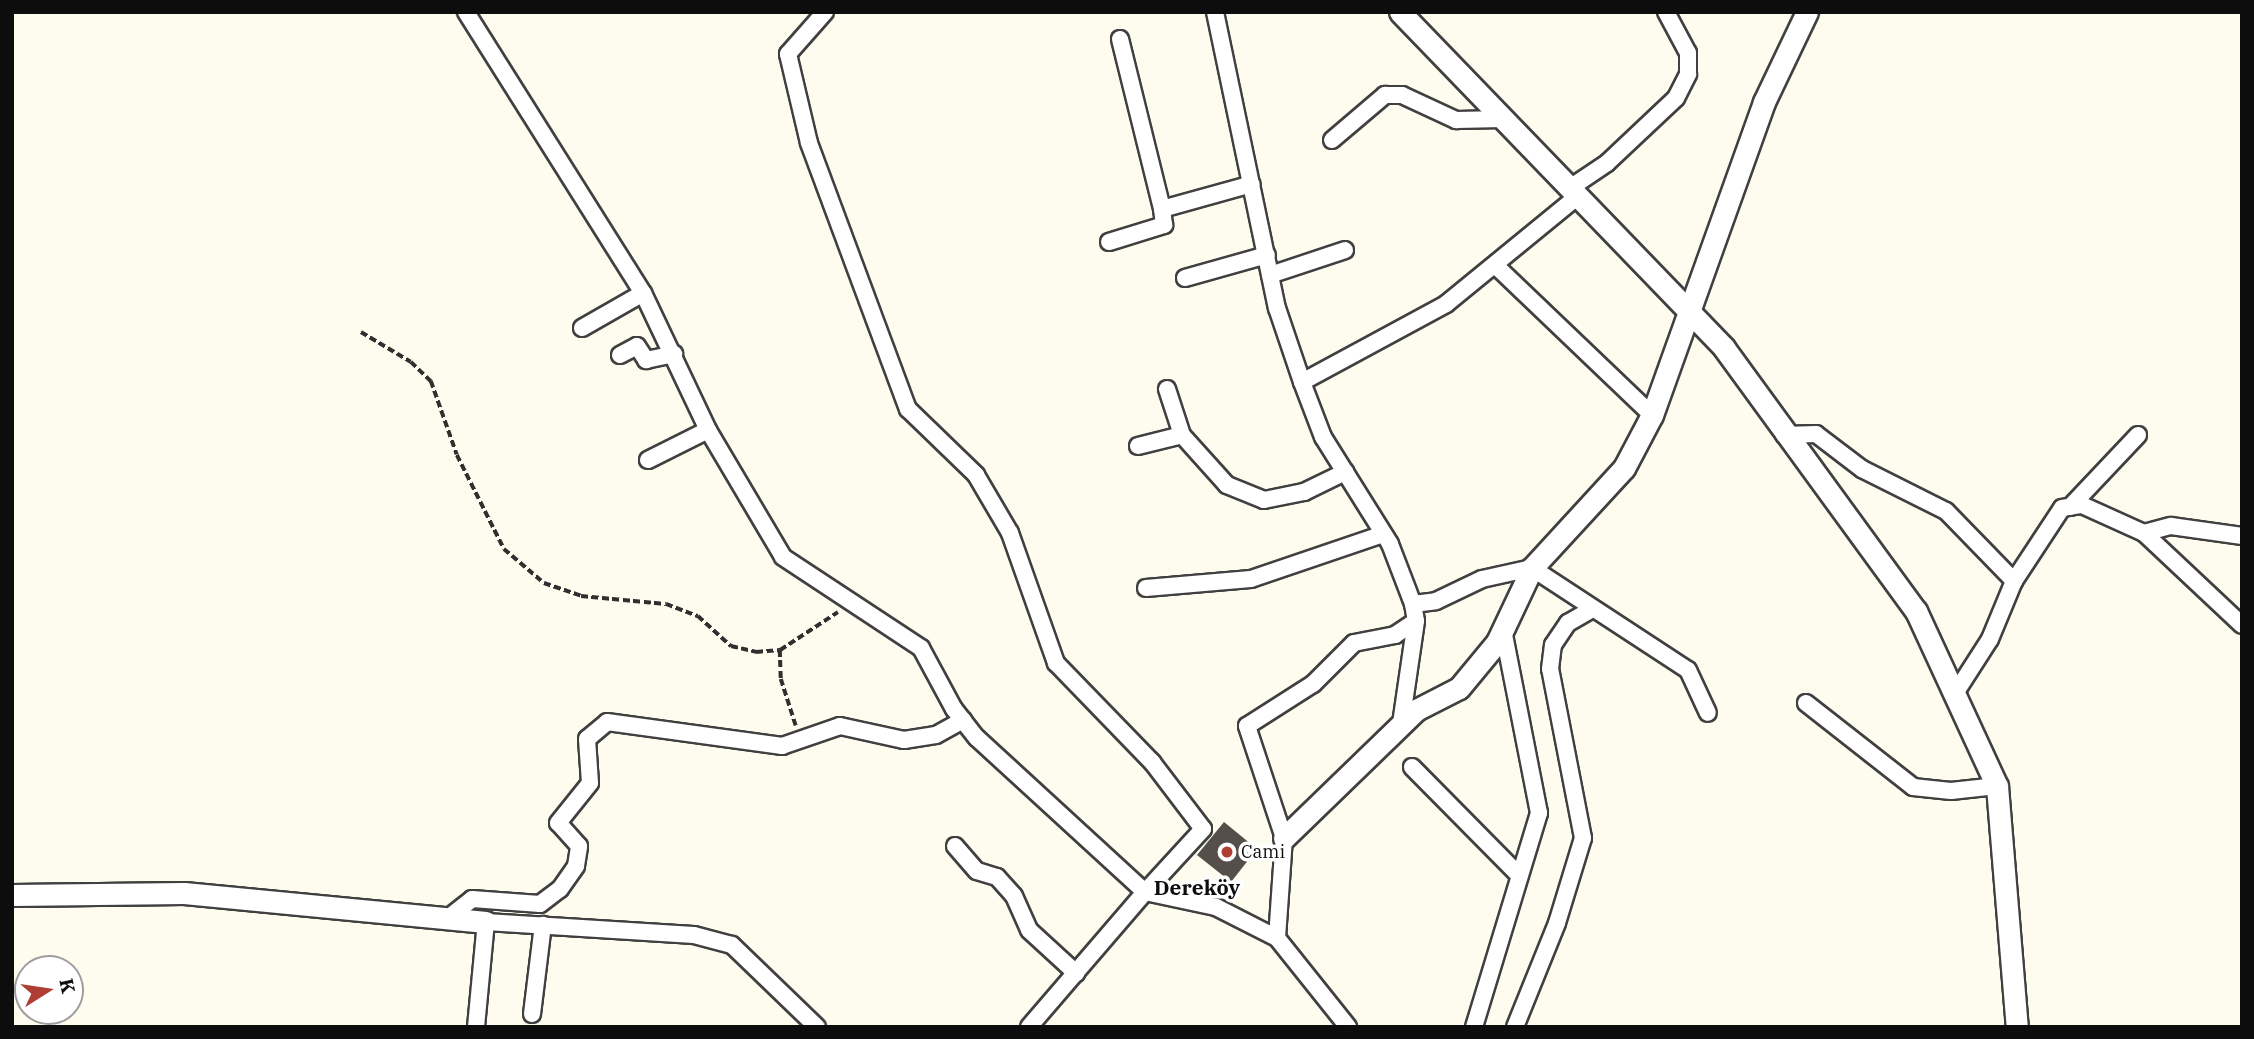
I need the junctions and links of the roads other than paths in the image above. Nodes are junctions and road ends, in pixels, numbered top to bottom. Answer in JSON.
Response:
{"nodes":[{"id":1,"x":466,"y":12,"type":"edge"},
{"id":2,"x":825,"y":12,"type":"edge"},
{"id":3,"x":1215,"y":12,"type":"edge"},
{"id":4,"x":1400,"y":12,"type":"edge"},
{"id":5,"x":1666,"y":12,"type":"edge"},
{"id":6,"x":1807,"y":12,"type":"edge"},
{"id":7,"x":1120,"y":39,"type":"dead end"},
{"id":8,"x":1503,"y":119,"type":"junction"},
{"id":9,"x":1332,"y":140,"type":"dead end"},
{"id":10,"x":1252,"y":184,"type":"junction"},
{"id":11,"x":1574,"y":192,"type":"junction"},
{"id":12,"x":1162,"y":209,"type":"junction"},
{"id":13,"x":1109,"y":242,"type":"dead end"},
{"id":14,"x":1345,"y":250,"type":"dead end"},
{"id":15,"x":1266,"y":255,"type":"junction"},
{"id":16,"x":1496,"y":266,"type":"junction"},
{"id":17,"x":1270,"y":275,"type":"junction"},
{"id":18,"x":1185,"y":278,"type":"dead end"},
{"id":19,"x":643,"y":293,"type":"junction"},
{"id":20,"x":1686,"y":309,"type":"junction"},
{"id":21,"x":582,"y":328,"type":"dead end"},
{"id":22,"x":674,"y":354,"type":"junction"},
{"id":23,"x":620,"y":355,"type":"dead end"},
{"id":24,"x":1302,"y":382,"type":"junction"},
{"id":25,"x":1167,"y":389,"type":"dead end"},
{"id":26,"x":1652,"y":415,"type":"junction"},
{"id":27,"x":708,"y":430,"type":"junction"},
{"id":28,"x":1182,"y":435,"type":"junction"},
{"id":29,"x":1784,"y":435,"type":"junction"},
{"id":30,"x":2138,"y":435,"type":"dead end"},
{"id":31,"x":1138,"y":446,"type":"dead end"},
{"id":32,"x":648,"y":460,"type":"dead end"},
{"id":33,"x":1345,"y":472,"type":"junction"},
{"id":34,"x":2070,"y":507,"type":"junction"},
{"id":35,"x":2144,"y":533,"type":"junction"},
{"id":36,"x":1383,"y":534,"type":"junction"},
{"id":37,"x":2242,"y":536,"type":"edge"},
{"id":38,"x":1532,"y":568,"type":"junction"},
{"id":39,"x":2014,"y":582,"type":"junction"},
{"id":40,"x":1146,"y":588,"type":"dead end"},
{"id":41,"x":1413,"y":604,"type":"junction"},
{"id":42,"x":1589,"y":611,"type":"junction"},
{"id":43,"x":1416,"y":621,"type":"junction"},
{"id":44,"x":2242,"y":625,"type":"edge"},
{"id":45,"x":1503,"y":629,"type":"junction"},
{"id":46,"x":1956,"y":692,"type":"junction"},
{"id":47,"x":1806,"y":703,"type":"dead end"},
{"id":48,"x":1708,"y":713,"type":"dead end"},
{"id":49,"x":963,"y":720,"type":"junction"},
{"id":50,"x":1401,"y":724,"type":"junction"},
{"id":51,"x":1412,"y":767,"type":"dead end"},
{"id":52,"x":1997,"y":786,"type":"junction"},
{"id":53,"x":1284,"y":838,"type":"junction"},
{"id":54,"x":955,"y":846,"type":"dead end"},
{"id":55,"x":1520,"y":876,"type":"junction"},
{"id":56,"x":1145,"y":892,"type":"junction"},
{"id":57,"x":12,"y":894,"type":"edge"},
{"id":58,"x":448,"y":918,"type":"junction"},
{"id":59,"x":486,"y":922,"type":"junction"},
{"id":60,"x":543,"y":925,"type":"junction"},
{"id":61,"x":1277,"y":938,"type":"junction"},
{"id":62,"x":1076,"y":973,"type":"junction"},
{"id":63,"x":532,"y":1014,"type":"dead end"},
{"id":64,"x":476,"y":1027,"type":"edge"},
{"id":65,"x":817,"y":1027,"type":"edge"},
{"id":66,"x":1029,"y":1027,"type":"edge"},
{"id":67,"x":1348,"y":1027,"type":"edge"},
{"id":68,"x":1474,"y":1027,"type":"edge"},
{"id":69,"x":1515,"y":1027,"type":"edge"},
{"id":70,"x":2017,"y":1027,"type":"edge"}],
"edges":[{"from":1,"to":19,"type":"street"},
{"from":2,"to":56,"type":"street"},
{"from":3,"to":10,"type":"street"},
{"from":4,"to":8,"type":"street"},
{"from":5,"to":11,"type":"street"},
{"from":6,"to":20,"type":"street"},
{"from":7,"to":12,"type":"street"},
{"from":8,"to":9,"type":"street"},
{"from":8,"to":11,"type":"street"},
{"from":10,"to":12,"type":"street"},
{"from":10,"to":15,"type":"street"},
{"from":11,"to":16,"type":"street"},
{"from":11,"to":20,"type":"street"},
{"from":12,"to":13,"type":"street"},
{"from":14,"to":17,"type":"street"},
{"from":15,"to":17,"type":"street"},
{"from":15,"to":18,"type":"street"},
{"from":16,"to":24,"type":"street"},
{"from":16,"to":26,"type":"street"},
{"from":17,"to":24,"type":"street"},
{"from":19,"to":21,"type":"street"},
{"from":19,"to":22,"type":"street"},
{"from":20,"to":26,"type":"street"},
{"from":20,"to":29,"type":"street"},
{"from":22,"to":23,"type":"street"},
{"from":22,"to":27,"type":"street"},
{"from":24,"to":33,"type":"street"},
{"from":25,"to":28,"type":"street"},
{"from":26,"to":38,"type":"street"},
{"from":27,"to":32,"type":"street"},
{"from":27,"to":49,"type":"street"},
{"from":28,"to":31,"type":"street"},
{"from":28,"to":33,"type":"street"},
{"from":29,"to":39,"type":"street"},
{"from":29,"to":46,"type":"street"},
{"from":30,"to":34,"type":"street"},
{"from":33,"to":36,"type":"street"},
{"from":34,"to":35,"type":"street"},
{"from":34,"to":39,"type":"street"},
{"from":35,"to":37,"type":"street"},
{"from":35,"to":44,"type":"street"},
{"from":36,"to":40,"type":"street"},
{"from":36,"to":41,"type":"street"},
{"from":38,"to":41,"type":"street"},
{"from":38,"to":42,"type":"street"},
{"from":38,"to":45,"type":"street"},
{"from":39,"to":46,"type":"street"},
{"from":41,"to":43,"type":"street"},
{"from":42,"to":48,"type":"street"},
{"from":42,"to":69,"type":"street"},
{"from":43,"to":50,"type":"street"},
{"from":43,"to":53,"type":"street"},
{"from":45,"to":50,"type":"street"},
{"from":45,"to":55,"type":"street"},
{"from":46,"to":52,"type":"street"},
{"from":47,"to":52,"type":"street"},
{"from":49,"to":56,"type":"street"},
{"from":49,"to":58,"type":"street"},
{"from":50,"to":53,"type":"street"},
{"from":51,"to":55,"type":"street"},
{"from":52,"to":70,"type":"street"},
{"from":53,"to":61,"type":"street"},
{"from":54,"to":62,"type":"street"},
{"from":55,"to":68,"type":"street"},
{"from":56,"to":61,"type":"street"},
{"from":56,"to":62,"type":"street"},
{"from":57,"to":58,"type":"street"},
{"from":58,"to":59,"type":"street"},
{"from":59,"to":60,"type":"street"},
{"from":59,"to":64,"type":"street"},
{"from":60,"to":63,"type":"street"},
{"from":60,"to":65,"type":"street"},
{"from":61,"to":67,"type":"street"},
{"from":62,"to":66,"type":"street"}]}
